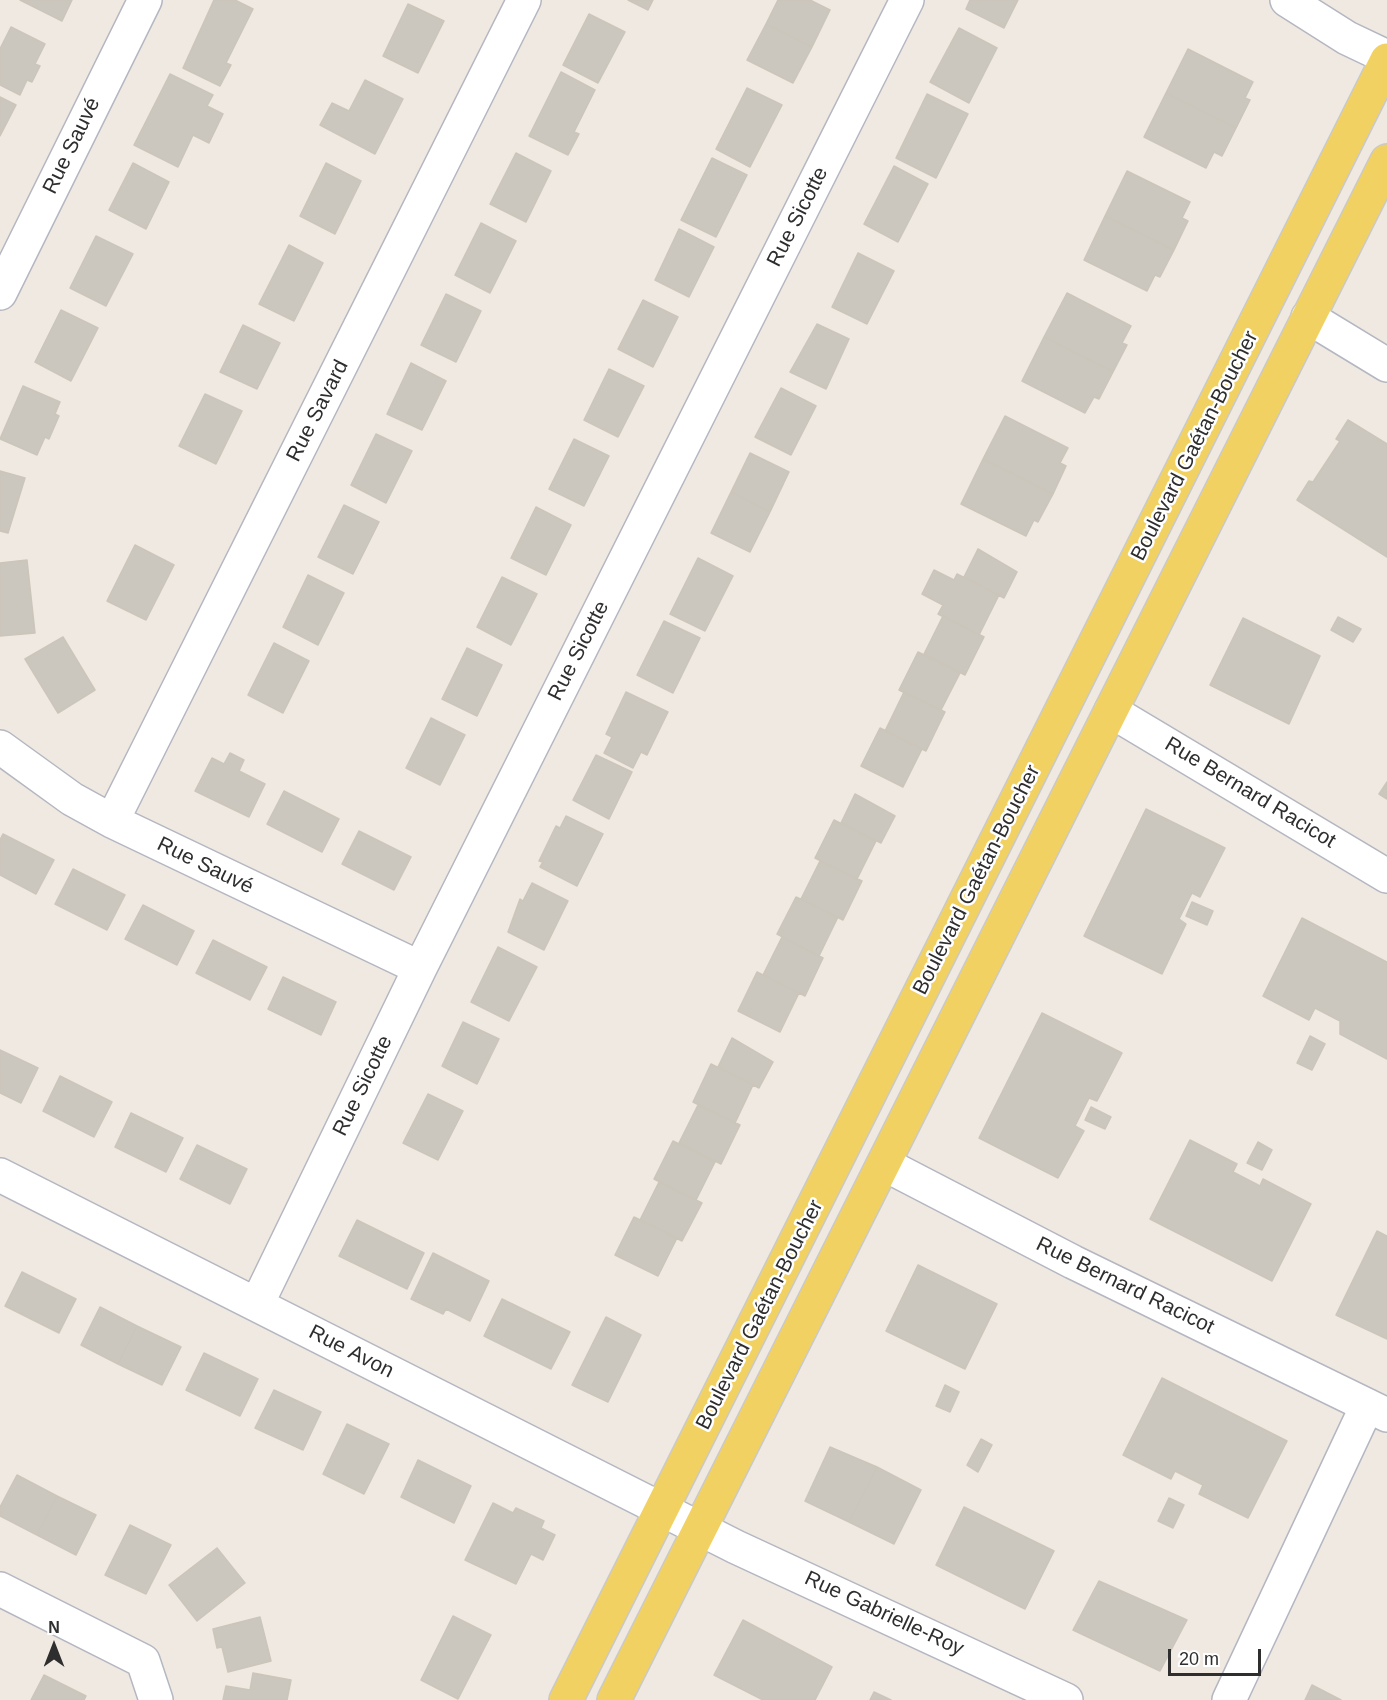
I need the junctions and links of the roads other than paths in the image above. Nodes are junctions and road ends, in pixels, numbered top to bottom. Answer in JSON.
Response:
{"nodes":[{"id":1,"x":145,"y":0,"type":"edge"},
{"id":2,"x":524,"y":0,"type":"edge"},
{"id":3,"x":907,"y":0,"type":"edge"},
{"id":4,"x":1309,"y":6,"type":"edge"},
{"id":5,"x":1387,"y":59,"type":"edge"},
{"id":6,"x":1387,"y":161,"type":"edge"},
{"id":7,"x":0,"y":292,"type":"edge"},
{"id":8,"x":1308,"y":317,"type":"junction"},
{"id":9,"x":1387,"y":365,"type":"edge"},
{"id":10,"x":1111,"y":711,"type":"junction"},
{"id":11,"x":0,"y":747,"type":"edge"},
{"id":12,"x":112,"y":821,"type":"junction"},
{"id":13,"x":1387,"y":876,"type":"edge"},
{"id":14,"x":420,"y":968,"type":"junction"},
{"id":15,"x":884,"y":1164,"type":"junction"},
{"id":16,"x":0,"y":1175,"type":"edge"},
{"id":17,"x":257,"y":1304,"type":"junction"},
{"id":18,"x":1377,"y":1411,"type":"edge"},
{"id":19,"x":662,"y":1510,"type":"junction"},
{"id":20,"x":701,"y":1528,"type":"junction"},
{"id":21,"x":0,"y":1589,"type":"edge"},
{"id":22,"x":156,"y":1700,"type":"edge"},
{"id":23,"x":566,"y":1700,"type":"edge"},
{"id":24,"x":615,"y":1700,"type":"edge"},
{"id":25,"x":1066,"y":1700,"type":"edge"},
{"id":26,"x":1229,"y":1700,"type":"edge"}],
"edges":[{"from":1,"to":7,"type":"street","name":"Rue Sauvé"},
{"from":2,"to":12,"type":"street","name":"Rue Savard"},
{"from":3,"to":14,"type":"street","name":"Rue Sicotte"},
{"from":4,"to":5,"type":"street"},
{"from":5,"to":19,"type":"main road","name":"Boulevard Gaétan-Boucher"},
{"from":6,"to":8,"type":"main road","name":"Boulevard Gaétan-Boucher"},
{"from":8,"to":9,"type":"street"},
{"from":8,"to":10,"type":"main road","name":"Boulevard Gaétan-Boucher"},
{"from":10,"to":13,"type":"street","name":"Rue Bernard Racicot"},
{"from":10,"to":15,"type":"main road","name":"Boulevard Gaétan-Boucher"},
{"from":11,"to":12,"type":"street","name":"Rue Sauvé"},
{"from":12,"to":14,"type":"street","name":"Rue Sauvé"},
{"from":14,"to":17,"type":"street","name":"Rue Sicotte"},
{"from":15,"to":18,"type":"street","name":"Rue Bernard Racicot"},
{"from":15,"to":20,"type":"main road","name":"Boulevard Gaétan-Boucher"},
{"from":16,"to":17,"type":"street","name":"Rue Avon"},
{"from":17,"to":19,"type":"street","name":"Rue Avon"},
{"from":18,"to":26,"type":"street","name":"Rue Bernard Racicot"},
{"from":19,"to":20,"type":"street","name":"Rue Avon"},
{"from":19,"to":23,"type":"main road","name":"Boulevard Gaétan-Boucher"},
{"from":20,"to":24,"type":"main road","name":"Boulevard Gaétan-Boucher"},
{"from":20,"to":25,"type":"street","name":"Rue Gabrielle-Roy"},
{"from":21,"to":22,"type":"street"}]}
